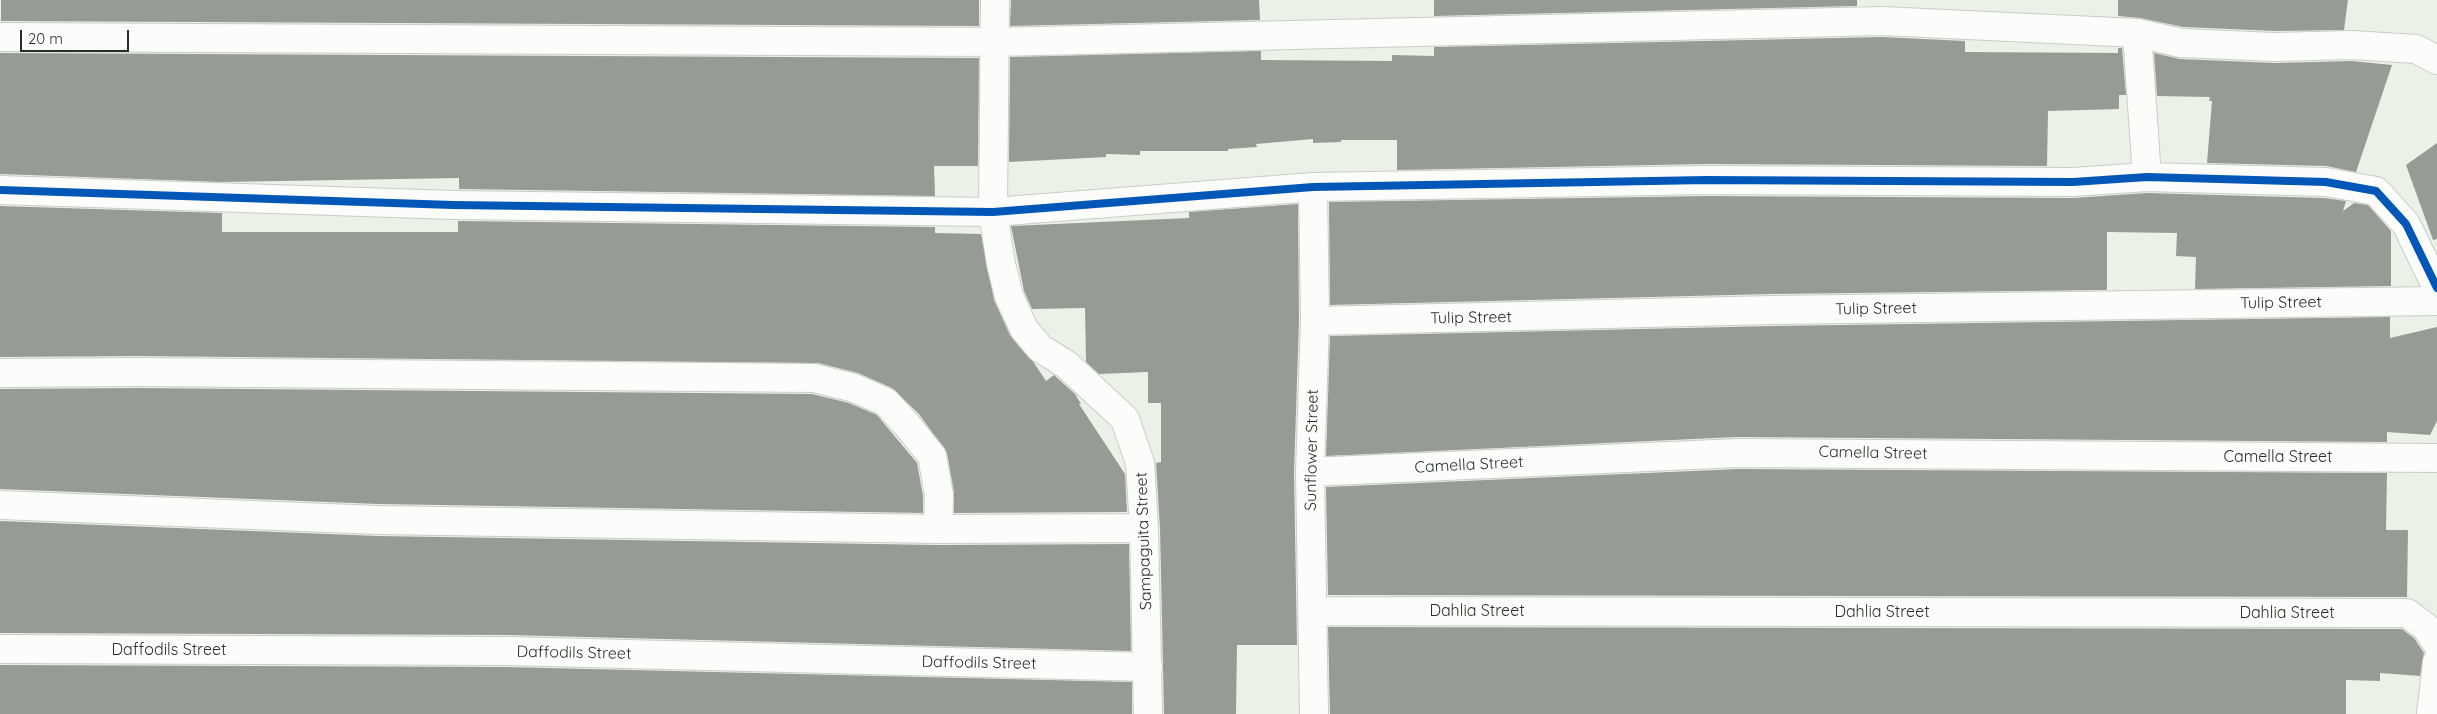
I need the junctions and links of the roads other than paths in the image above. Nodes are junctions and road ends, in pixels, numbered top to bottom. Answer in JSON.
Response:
{"nodes":[{"id":1,"x":995,"y":0,"type":"edge"},
{"id":2,"x":2137,"y":33,"type":"junction"},
{"id":3,"x":0,"y":37,"type":"edge"},
{"id":4,"x":996,"y":42,"type":"junction"},
{"id":5,"x":2437,"y":60,"type":"edge"},
{"id":6,"x":2147,"y":177,"type":"junction"},
{"id":7,"x":1313,"y":187,"type":"junction"},
{"id":8,"x":0,"y":190,"type":"edge"},
{"id":9,"x":993,"y":212,"type":"junction"},
{"id":10,"x":2437,"y":288,"type":"edge"},
{"id":11,"x":2437,"y":301,"type":"edge"},
{"id":12,"x":1315,"y":321,"type":"junction"},
{"id":13,"x":0,"y":373,"type":"edge"},
{"id":14,"x":2437,"y":458,"type":"edge"},
{"id":15,"x":1310,"y":472,"type":"junction"},
{"id":16,"x":0,"y":505,"type":"edge"},
{"id":17,"x":1144,"y":528,"type":"junction"},
{"id":18,"x":938,"y":529,"type":"junction"},
{"id":19,"x":1313,"y":611,"type":"junction"},
{"id":20,"x":2437,"y":644,"type":"edge"},
{"id":21,"x":0,"y":649,"type":"edge"},
{"id":22,"x":2437,"y":662,"type":"edge"},
{"id":23,"x":1148,"y":667,"type":"junction"},
{"id":24,"x":2437,"y":712,"type":"edge"},
{"id":25,"x":1148,"y":714,"type":"edge"},
{"id":26,"x":1314,"y":714,"type":"edge"},
{"id":27,"x":2432,"y":714,"type":"edge"}],
"edges":[{"from":1,"to":4,"type":"street","name":"Sampaguita Street"},
{"from":2,"to":4,"type":"street"},
{"from":2,"to":5,"type":"street"},
{"from":2,"to":6,"type":"street"},
{"from":3,"to":4,"type":"street"},
{"from":4,"to":9,"type":"street","name":"Sampaguita Street"},
{"from":6,"to":7,"type":"street"},
{"from":6,"to":10,"type":"street"},
{"from":7,"to":9,"type":"street"},
{"from":7,"to":12,"type":"street","name":"Sunflower Street"},
{"from":8,"to":9,"type":"street"},
{"from":9,"to":17,"type":"street","name":"Sampaguita Street"},
{"from":11,"to":12,"type":"street","name":"Tulip Street"},
{"from":12,"to":15,"type":"street","name":"Sunflower Street"},
{"from":13,"to":18,"type":"street"},
{"from":14,"to":15,"type":"street","name":"Camella Street"},
{"from":15,"to":19,"type":"street","name":"Sunflower Street"},
{"from":16,"to":18,"type":"street"},
{"from":17,"to":18,"type":"street"},
{"from":17,"to":23,"type":"street","name":"Sampaguita Street"},
{"from":19,"to":20,"type":"street","name":"Dahlia Street"},
{"from":19,"to":26,"type":"street","name":"Sunflower Street"},
{"from":21,"to":23,"type":"street","name":"Daffodils Street"},
{"from":22,"to":27,"type":"street"},
{"from":23,"to":25,"type":"street","name":"Sampaguita Street"},
{"from":24,"to":27,"type":"street"}]}
